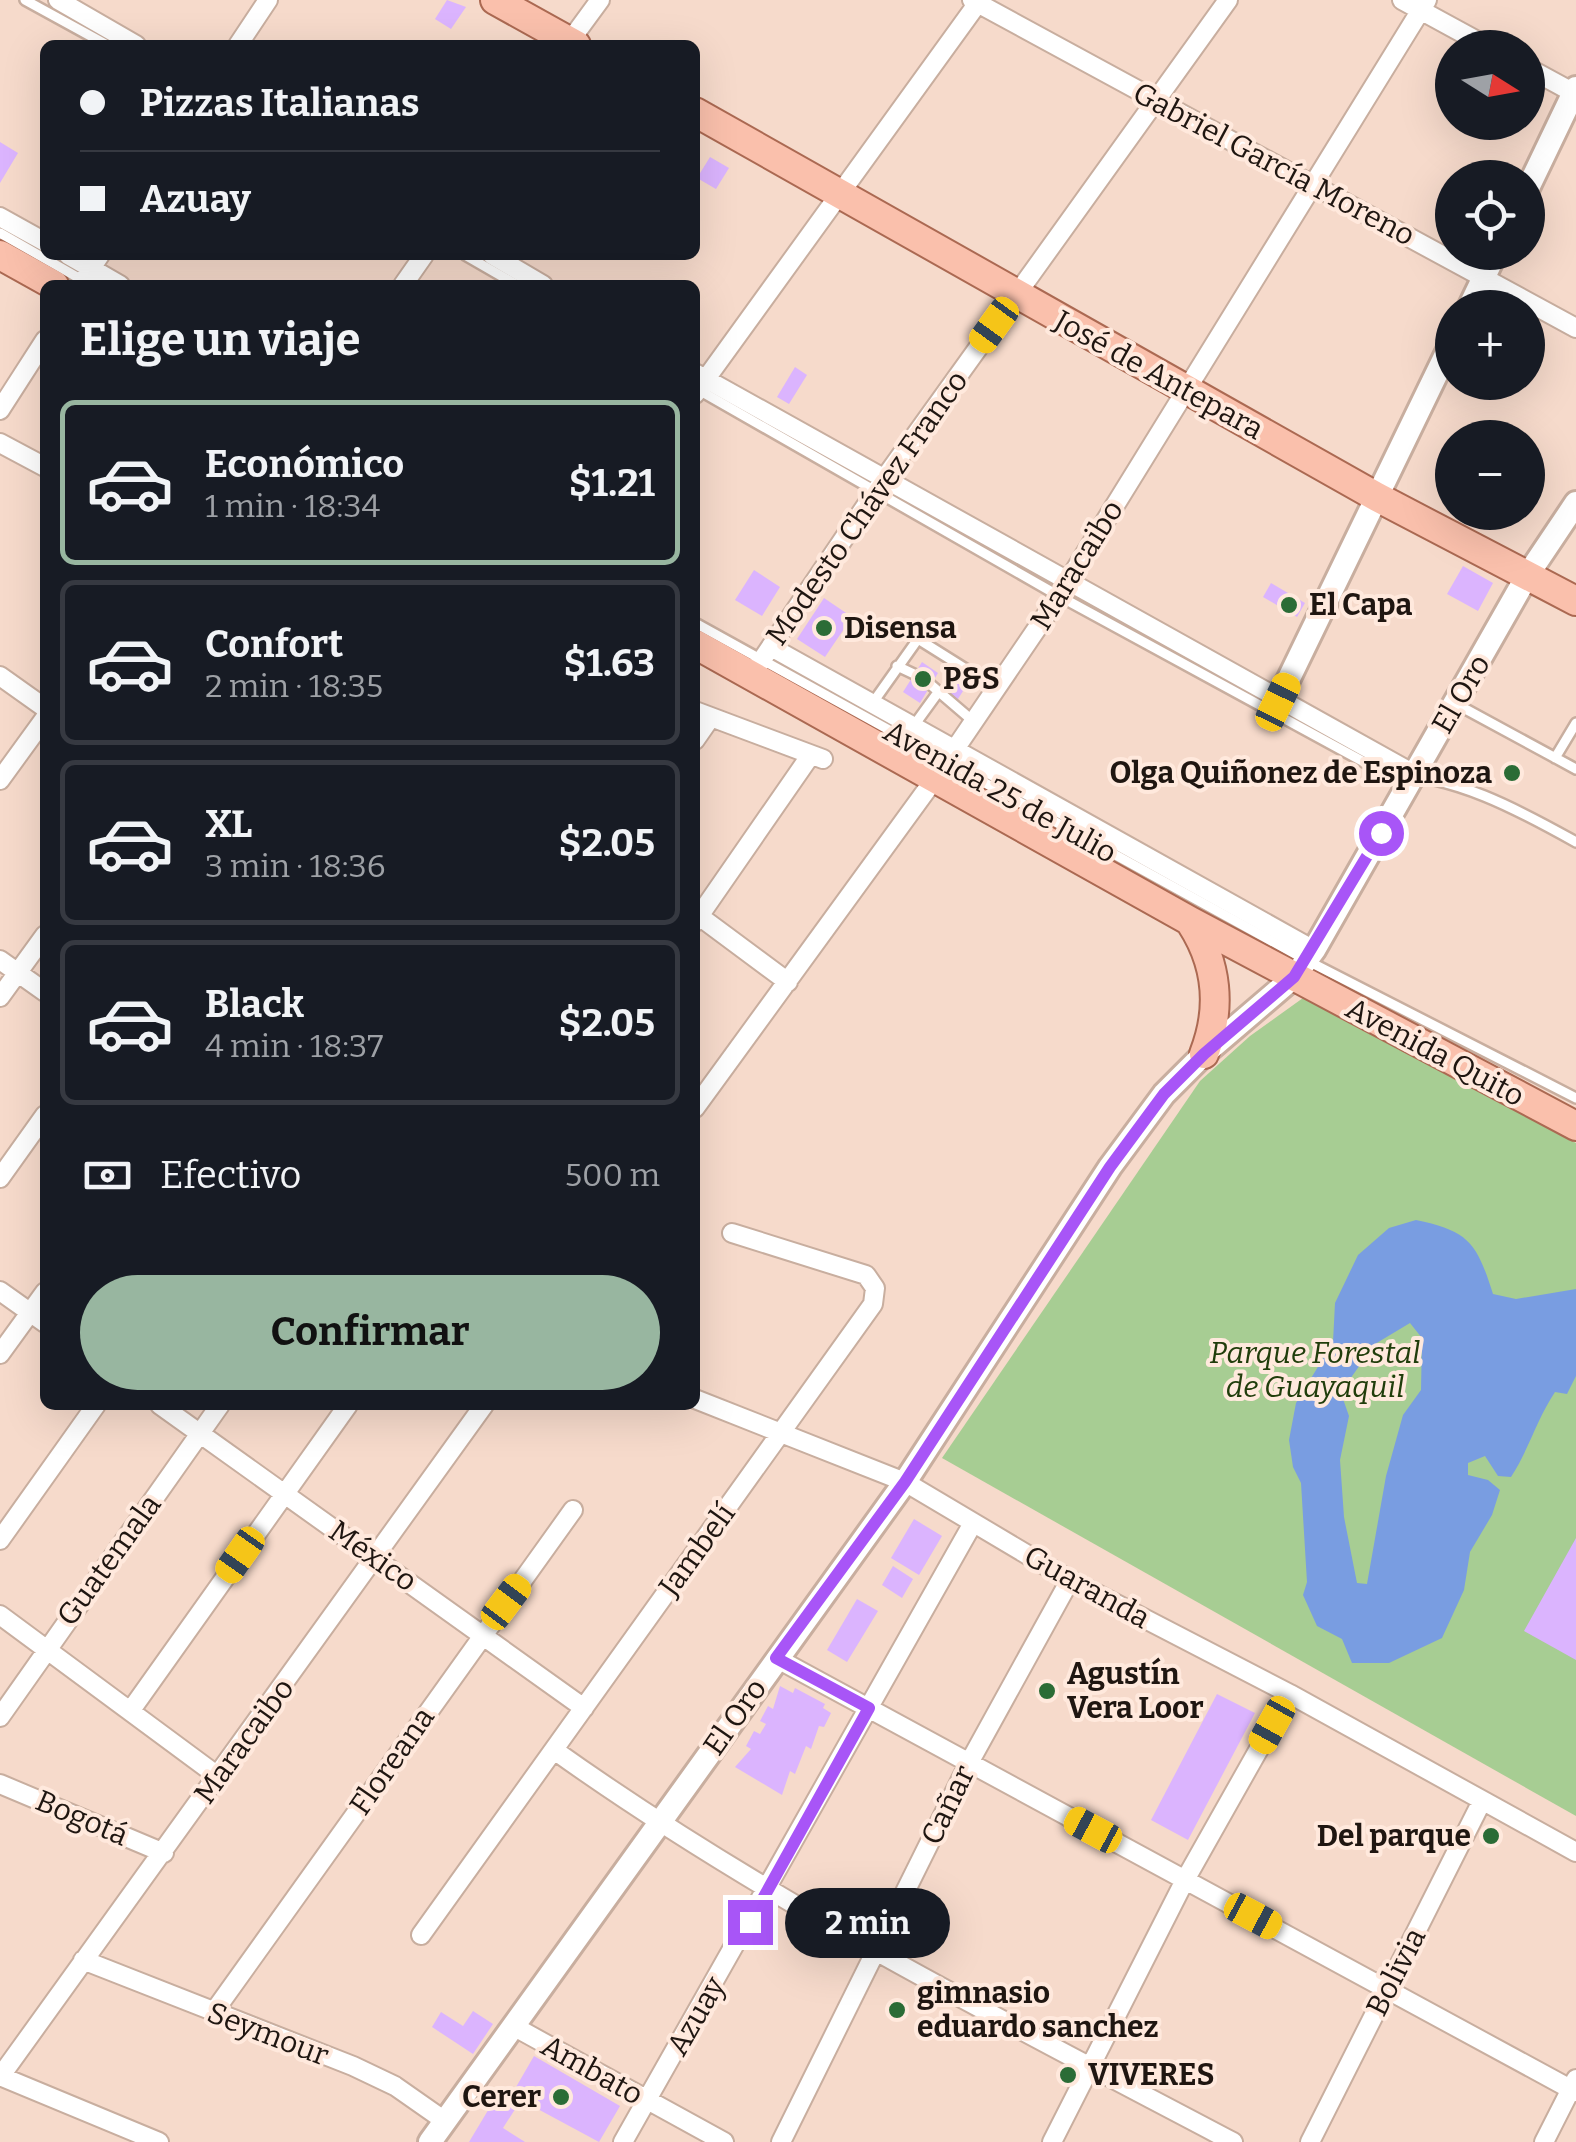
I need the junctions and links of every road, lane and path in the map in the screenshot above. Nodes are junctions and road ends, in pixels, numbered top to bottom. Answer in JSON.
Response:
{"nodes":[{"id":1,"x":25,"y":0,"type":"edge"},
{"id":2,"x":58,"y":0,"type":"edge"},
{"id":3,"x":268,"y":0,"type":"edge"},
{"id":4,"x":495,"y":0,"type":"edge"},
{"id":5,"x":600,"y":0,"type":"edge"},
{"id":6,"x":1228,"y":0,"type":"edge"},
{"id":7,"x":1402,"y":0,"type":"edge"},
{"id":8,"x":977,"y":1,"type":"edge"},
{"id":9,"x":1424,"y":5,"type":"edge"},
{"id":10,"x":1462,"y":30,"type":"edge"},
{"id":11,"x":98,"y":40,"type":"edge"},
{"id":12,"x":127,"y":40,"type":"edge"},
{"id":13,"x":241,"y":40,"type":"edge"},
{"id":14,"x":564,"y":40,"type":"edge"},
{"id":15,"x":574,"y":40,"type":"edge"},
{"id":16,"x":1545,"y":77,"type":"edge"},
{"id":17,"x":1575,"y":92,"type":"edge"},
{"id":18,"x":1156,"y":101,"type":"junction"},
{"id":19,"x":700,"y":115,"type":"edge"},
{"id":20,"x":1542,"y":160,"type":"edge"},
{"id":21,"x":1314,"y":182,"type":"junction"},
{"id":22,"x":840,"y":193,"type":"junction"},
{"id":23,"x":0,"y":217,"type":"edge"},
{"id":24,"x":0,"y":233,"type":"edge"},
{"id":25,"x":40,"y":239,"type":"edge"},
{"id":26,"x":40,"y":252,"type":"edge"},
{"id":27,"x":0,"y":255,"type":"edge"},
{"id":28,"x":57,"y":260,"type":"edge"},
{"id":29,"x":474,"y":260,"type":"edge"},
{"id":30,"x":500,"y":260,"type":"edge"},
{"id":31,"x":1487,"y":270,"type":"edge"},
{"id":32,"x":88,"y":275,"type":"edge"},
{"id":33,"x":1484,"y":277,"type":"junction"},
{"id":34,"x":45,"y":280,"type":"edge"},
{"id":35,"x":508,"y":280,"type":"edge"},
{"id":36,"x":534,"y":280,"type":"edge"},
{"id":37,"x":1478,"y":290,"type":"edge"},
{"id":38,"x":1017,"y":294,"type":"junction"},
{"id":39,"x":1576,"y":328,"type":"edge"},
{"id":40,"x":40,"y":348,"type":"edge"},
{"id":41,"x":1435,"y":377,"type":"edge"},
{"id":42,"x":700,"y":382,"type":"edge"},
{"id":43,"x":700,"y":386,"type":"edge"},
{"id":44,"x":1186,"y":390,"type":"junction"},
{"id":45,"x":0,"y":410,"type":"edge"},
{"id":46,"x":0,"y":443,"type":"edge"},
{"id":47,"x":40,"y":465,"type":"edge"},
{"id":48,"x":879,"y":486,"type":"junction"},
{"id":49,"x":1377,"y":498,"type":"junction"},
{"id":50,"x":1576,"y":502,"type":"edge"},
{"id":51,"x":1528,"y":576,"type":"junction"},
{"id":52,"x":1063,"y":590,"type":"junction"},
{"id":53,"x":1576,"y":601,"type":"edge"},
{"id":54,"x":700,"y":626,"type":"edge"},
{"id":55,"x":700,"y":645,"type":"edge"},
{"id":56,"x":761,"y":661,"type":"junction"},
{"id":57,"x":897,"y":666,"type":"junction"},
{"id":58,"x":914,"y":674,"type":"dead end"},
{"id":59,"x":0,"y":676,"type":"edge"},
{"id":60,"x":996,"y":688,"type":"junction"},
{"id":61,"x":874,"y":700,"type":"junction"},
{"id":62,"x":1278,"y":702,"type":"junction"},
{"id":63,"x":40,"y":704,"type":"edge"},
{"id":64,"x":1455,"y":704,"type":"junction"},
{"id":65,"x":703,"y":714,"type":"edge"},
{"id":66,"x":973,"y":720,"type":"junction"},
{"id":67,"x":1576,"y":723,"type":"edge"},
{"id":68,"x":915,"y":724,"type":"junction"},
{"id":69,"x":40,"y":725,"type":"edge"},
{"id":70,"x":956,"y":746,"type":"junction"},
{"id":71,"x":1555,"y":758,"type":"junction"},
{"id":72,"x":1576,"y":769,"type":"edge"},
{"id":73,"x":940,"y":770,"type":"junction"},
{"id":74,"x":1414,"y":774,"type":"junction"},
{"id":75,"x":0,"y":780,"type":"edge"},
{"id":76,"x":1576,"y":842,"type":"edge"},
{"id":77,"x":700,"y":912,"type":"edge"},
{"id":78,"x":700,"y":920,"type":"edge"},
{"id":79,"x":1190,"y":922,"type":"junction"},
{"id":80,"x":40,"y":941,"type":"edge"},
{"id":81,"x":0,"y":960,"type":"edge"},
{"id":82,"x":1304,"y":962,"type":"junction"},
{"id":83,"x":18,"y":972,"type":"junction"},
{"id":84,"x":788,"y":982,"type":"junction"},
{"id":85,"x":40,"y":988,"type":"edge"},
{"id":86,"x":0,"y":997,"type":"edge"},
{"id":87,"x":1204,"y":1054,"type":"junction"},
{"id":88,"x":1576,"y":1098,"type":"edge"},
{"id":89,"x":700,"y":1101,"type":"edge"},
{"id":90,"x":40,"y":1123,"type":"edge"},
{"id":91,"x":1576,"y":1126,"type":"edge"},
{"id":92,"x":0,"y":1178,"type":"edge"},
{"id":93,"x":732,"y":1233,"type":"dead end"},
{"id":94,"x":0,"y":1291,"type":"edge"},
{"id":95,"x":38,"y":1318,"type":"edge"},
{"id":96,"x":0,"y":1354,"type":"edge"},
{"id":97,"x":700,"y":1401,"type":"edge"},
{"id":98,"x":92,"y":1410,"type":"edge"},
{"id":99,"x":167,"y":1410,"type":"edge"},
{"id":100,"x":216,"y":1410,"type":"edge"},
{"id":101,"x":344,"y":1410,"type":"edge"},
{"id":102,"x":480,"y":1410,"type":"edge"},
{"id":103,"x":782,"y":1430,"type":"junction"},
{"id":104,"x":200,"y":1433,"type":"junction"},
{"id":105,"x":905,"y":1482,"type":"junction"},
{"id":106,"x":284,"y":1493,"type":"junction"},
{"id":107,"x":573,"y":1510,"type":"dead end"},
{"id":108,"x":973,"y":1523,"type":"junction"},
{"id":109,"x":0,"y":1540,"type":"edge"},
{"id":110,"x":375,"y":1558,"type":"junction"},
{"id":111,"x":1070,"y":1580,"type":"junction"},
{"id":112,"x":0,"y":1615,"type":"edge"},
{"id":113,"x":483,"y":1632,"type":"junction"},
{"id":114,"x":46,"y":1648,"type":"junction"},
{"id":115,"x":776,"y":1658,"type":"junction"},
{"id":116,"x":1290,"y":1694,"type":"junction"},
{"id":117,"x":584,"y":1708,"type":"junction"},
{"id":118,"x":869,"y":1708,"type":"junction"},
{"id":119,"x":131,"y":1710,"type":"junction"},
{"id":120,"x":0,"y":1717,"type":"edge"},
{"id":121,"x":554,"y":1750,"type":"junction"},
{"id":122,"x":969,"y":1763,"type":"junction"},
{"id":123,"x":219,"y":1776,"type":"junction"},
{"id":124,"x":0,"y":1784,"type":"edge"},
{"id":125,"x":1482,"y":1801,"type":"junction"},
{"id":126,"x":659,"y":1825,"type":"junction"},
{"id":127,"x":1576,"y":1852,"type":"edge"},
{"id":128,"x":164,"y":1853,"type":"junction"},
{"id":129,"x":1186,"y":1880,"type":"junction"},
{"id":130,"x":768,"y":1892,"type":"junction"},
{"id":131,"x":420,"y":1935,"type":"dead end"},
{"id":132,"x":877,"y":1950,"type":"junction"},
{"id":133,"x":84,"y":1960,"type":"junction"},
{"id":134,"x":1388,"y":1988,"type":"junction"},
{"id":135,"x":213,"y":2014,"type":"junction"},
{"id":136,"x":512,"y":2026,"type":"junction"},
{"id":137,"x":1090,"y":2066,"type":"junction"},
{"id":138,"x":0,"y":2076,"type":"edge"},
{"id":139,"x":1574,"y":2086,"type":"edge"},
{"id":140,"x":646,"y":2100,"type":"junction"},
{"id":141,"x":445,"y":2121,"type":"junction"},
{"id":142,"x":159,"y":2142,"type":"edge"},
{"id":143,"x":430,"y":2142,"type":"edge"},
{"id":144,"x":622,"y":2142,"type":"edge"},
{"id":145,"x":724,"y":2142,"type":"edge"},
{"id":146,"x":781,"y":2142,"type":"edge"},
{"id":147,"x":1052,"y":2142,"type":"edge"},
{"id":148,"x":1232,"y":2142,"type":"edge"},
{"id":149,"x":1310,"y":2142,"type":"edge"},
{"id":150,"x":1544,"y":2142,"type":"edge"}],
"edges":[{"from":1,"to":11,"type":"lane"},
{"from":2,"to":12,"type":"street"},
{"from":3,"to":13,"type":"street"},
{"from":4,"to":14,"type":"main road"},
{"from":5,"to":15,"type":"street"},
{"from":6,"to":18,"type":"street","name":"Modesto Chávez Franco"},
{"from":7,"to":9,"type":"street"},
{"from":8,"to":18,"type":"street","name":"Gabriel García Moreno"},
{"from":8,"to":22,"type":"street"},
{"from":9,"to":10,"type":"street"},
{"from":9,"to":21,"type":"street","name":"Maracaibo"},
{"from":16,"to":17,"type":"street"},
{"from":17,"to":20,"type":"street"},
{"from":18,"to":21,"type":"street","name":"Gabriel García Moreno"},
{"from":18,"to":38,"type":"street","name":"Modesto Chávez Franco"},
{"from":19,"to":22,"type":"main road","name":"José de Antepara"},
{"from":21,"to":33,"type":"street","name":"Gabriel García Moreno"},
{"from":21,"to":44,"type":"street","name":"Maracaibo"},
{"from":22,"to":38,"type":"main road","name":"José de Antepara"},
{"from":22,"to":42,"type":"street"},
{"from":23,"to":25,"type":"street"},
{"from":24,"to":26,"type":"lane"},
{"from":27,"to":34,"type":"main road"},
{"from":28,"to":32,"type":"lane"},
{"from":29,"to":35,"type":"lane"},
{"from":30,"to":36,"type":"street"},
{"from":31,"to":33,"type":"street"},
{"from":33,"to":37,"type":"street"},
{"from":33,"to":39,"type":"street","name":"Gabriel García Moreno"},
{"from":38,"to":44,"type":"main road","name":"José de Antepara"},
{"from":38,"to":48,"type":"street","name":"Modesto Chávez Franco"},
{"from":40,"to":45,"type":"street"},
{"from":41,"to":49,"type":"street"},
{"from":43,"to":48,"type":"street"},
{"from":44,"to":49,"type":"main road","name":"José de Antepara"},
{"from":44,"to":52,"type":"street","name":"Maracaibo"},
{"from":46,"to":47,"type":"street"},
{"from":48,"to":52,"type":"street"},
{"from":48,"to":56,"type":"street","name":"Modesto Chávez Franco"},
{"from":49,"to":51,"type":"main road","name":"José de Antepara"},
{"from":49,"to":62,"type":"street"},
{"from":50,"to":51,"type":"street","name":"El Oro"},
{"from":51,"to":53,"type":"main road","name":"José de Antepara"},
{"from":51,"to":64,"type":"street","name":"El Oro"},
{"from":52,"to":60,"type":"street","name":"Maracaibo"},
{"from":52,"to":62,"type":"street"},
{"from":52,"to":74,"type":"lane"},
{"from":54,"to":56,"type":"lane","name":"Avenida 25 de Julio"},
{"from":55,"to":56,"type":"main road","name":"Avenida 25 de Julio"},
{"from":56,"to":61,"type":"street","name":"Avenida 25 de Julio"},
{"from":56,"to":73,"type":"main road","name":"Avenida 25 de Julio"},
{"from":57,"to":58,"type":"lane"},
{"from":57,"to":60,"type":"lane"},
{"from":57,"to":61,"type":"lane"},
{"from":59,"to":63,"type":"street"},
{"from":60,"to":66,"type":"street","name":"Maracaibo"},
{"from":61,"to":68,"type":"street","name":"Avenida 25 de Julio"},
{"from":62,"to":74,"type":"street"},
{"from":64,"to":71,"type":"lane"},
{"from":64,"to":74,"type":"street","name":"El Oro"},
{"from":65,"to":77,"type":"street"},
{"from":66,"to":68,"type":"lane"},
{"from":66,"to":70,"type":"street","name":"Maracaibo"},
{"from":67,"to":71,"type":"lane"},
{"from":68,"to":70,"type":"street","name":"Avenida 25 de Julio"},
{"from":69,"to":75,"type":"street"},
{"from":70,"to":73,"type":"street","name":"Maracaibo"},
{"from":70,"to":82,"type":"street","name":"Avenida 25 de Julio"},
{"from":71,"to":72,"type":"lane"},
{"from":73,"to":79,"type":"main road","name":"Avenida 25 de Julio"},
{"from":73,"to":82,"type":"lane","name":"Avenida 25 de Julio"},
{"from":73,"to":84,"type":"street","name":"Maracaibo"},
{"from":74,"to":76,"type":"lane"},
{"from":74,"to":82,"type":"street","name":"El Oro"},
{"from":78,"to":84,"type":"street"},
{"from":79,"to":82,"type":"main road","name":"Avenida 25 de Julio"},
{"from":79,"to":87,"type":"main road"},
{"from":80,"to":83,"type":"street"},
{"from":81,"to":83,"type":"street"},
{"from":82,"to":87,"type":"street","name":"El Oro"},
{"from":82,"to":88,"type":"lane","name":"Avenida Quito"},
{"from":82,"to":91,"type":"main road","name":"Avenida Quito"},
{"from":83,"to":85,"type":"street"},
{"from":83,"to":86,"type":"street"},
{"from":84,"to":89,"type":"street","name":"Maracaibo"},
{"from":87,"to":105,"type":"street","name":"El Oro"},
{"from":90,"to":92,"type":"street"},
{"from":93,"to":103,"type":"street","name":"Jambelí"},
{"from":94,"to":95,"type":"street"},
{"from":95,"to":96,"type":"street"},
{"from":97,"to":103,"type":"street","name":"Guaranda"},
{"from":98,"to":109,"type":"street"},
{"from":99,"to":104,"type":"street","name":"México"},
{"from":100,"to":104,"type":"street","name":"Guatemala"},
{"from":101,"to":106,"type":"street"},
{"from":102,"to":110,"type":"street","name":"Maracaibo"},
{"from":103,"to":105,"type":"street","name":"Guaranda"},
{"from":103,"to":117,"type":"street","name":"Jambelí"},
{"from":104,"to":106,"type":"street","name":"México"},
{"from":104,"to":114,"type":"street","name":"Guatemala"},
{"from":105,"to":108,"type":"street","name":"Guaranda"},
{"from":105,"to":115,"type":"street","name":"El Oro"},
{"from":106,"to":110,"type":"street","name":"México"},
{"from":106,"to":119,"type":"street"},
{"from":107,"to":113,"type":"street","name":"Floreana"},
{"from":108,"to":111,"type":"street","name":"Guaranda"},
{"from":108,"to":118,"type":"street","name":"Azuay"},
{"from":110,"to":113,"type":"street","name":"México"},
{"from":110,"to":123,"type":"street","name":"Maracaibo"},
{"from":111,"to":116,"type":"street","name":"Guaranda"},
{"from":111,"to":122,"type":"street","name":"Cañar"},
{"from":112,"to":114,"type":"street"},
{"from":113,"to":117,"type":"street","name":"México"},
{"from":113,"to":135,"type":"street","name":"Floreana"},
{"from":114,"to":119,"type":"street"},
{"from":114,"to":120,"type":"street","name":"Guatemala"},
{"from":115,"to":118,"type":"street"},
{"from":115,"to":126,"type":"street","name":"El Oro"},
{"from":116,"to":125,"type":"street","name":"Guaranda"},
{"from":116,"to":129,"type":"street"},
{"from":117,"to":121,"type":"street","name":"Jambelí"},
{"from":118,"to":122,"type":"street"},
{"from":118,"to":130,"type":"street","name":"Azuay"},
{"from":119,"to":123,"type":"street"},
{"from":121,"to":126,"type":"street"},
{"from":121,"to":131,"type":"street","name":"Jambelí"},
{"from":122,"to":129,"type":"street"},
{"from":122,"to":132,"type":"street","name":"Cañar"},
{"from":123,"to":128,"type":"street","name":"Maracaibo"},
{"from":124,"to":128,"type":"street","name":"Bogotá"},
{"from":125,"to":127,"type":"street","name":"Guaranda"},
{"from":125,"to":134,"type":"street","name":"Bolivia"},
{"from":126,"to":130,"type":"street"},
{"from":126,"to":136,"type":"street","name":"El Oro"},
{"from":128,"to":133,"type":"street","name":"Maracaibo"},
{"from":129,"to":134,"type":"street"},
{"from":129,"to":137,"type":"street"},
{"from":130,"to":132,"type":"street"},
{"from":130,"to":140,"type":"street","name":"Azuay"},
{"from":132,"to":137,"type":"street"},
{"from":132,"to":146,"type":"street","name":"Cañar"},
{"from":133,"to":135,"type":"street","name":"Seymour"},
{"from":133,"to":138,"type":"street","name":"Maracaibo"},
{"from":134,"to":139,"type":"street"},
{"from":134,"to":149,"type":"street","name":"Bolivia"},
{"from":135,"to":141,"type":"street","name":"Seymour"},
{"from":136,"to":140,"type":"street","name":"Ambato"},
{"from":136,"to":141,"type":"street","name":"El Oro"},
{"from":137,"to":147,"type":"street"},
{"from":137,"to":148,"type":"street"},
{"from":138,"to":142,"type":"street"},
{"from":139,"to":150,"type":"street"},
{"from":140,"to":144,"type":"street","name":"Azuay"},
{"from":140,"to":145,"type":"street","name":"Ambato"},
{"from":141,"to":143,"type":"street","name":"El Oro"}]}
